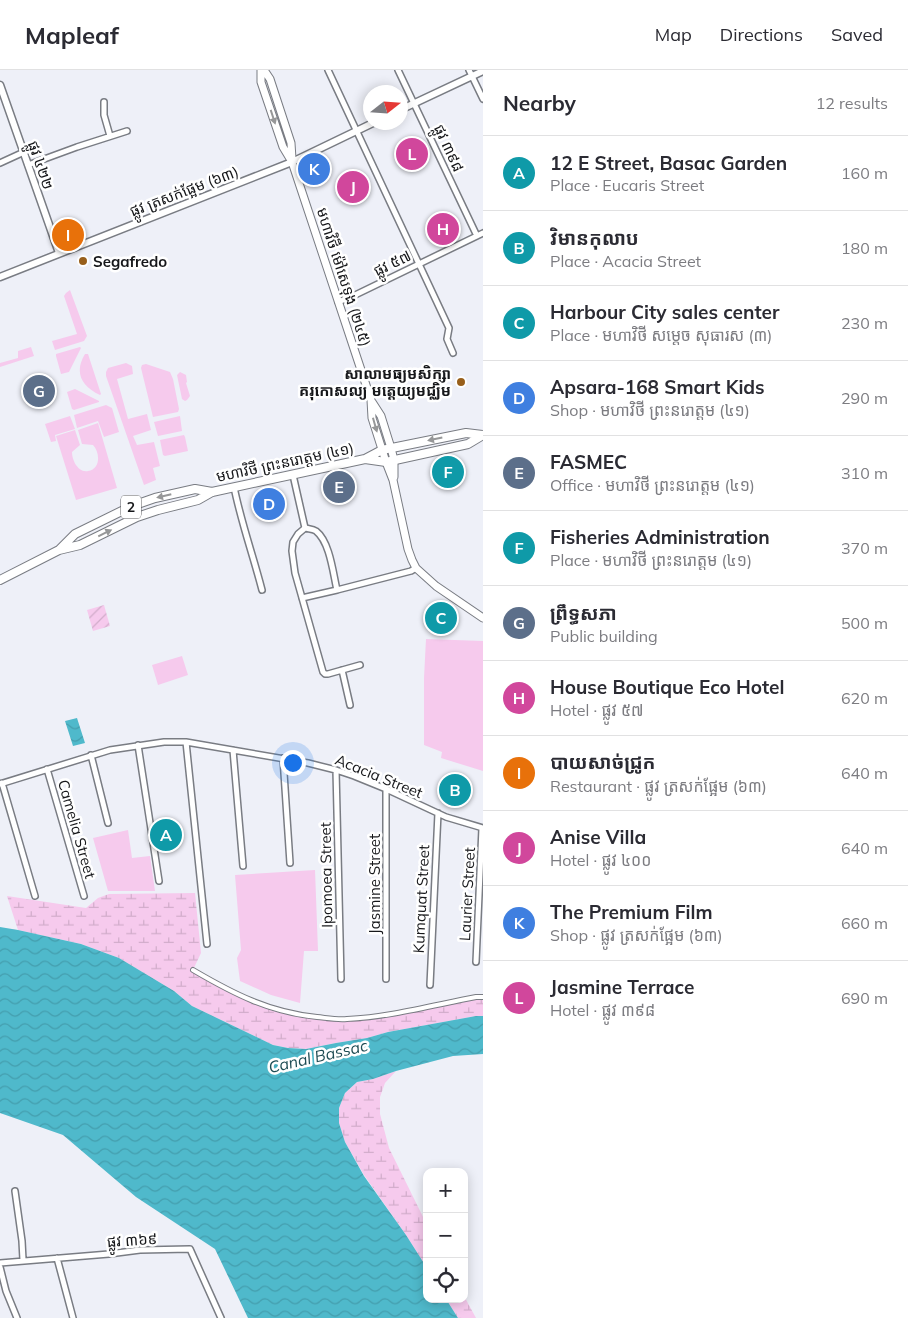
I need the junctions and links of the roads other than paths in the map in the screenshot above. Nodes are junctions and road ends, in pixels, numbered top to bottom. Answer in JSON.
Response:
{"nodes":[{"id":1,"x":262,"y":70,"type":"edge"},
{"id":2,"x":328,"y":70,"type":"edge"},
{"id":3,"x":398,"y":70,"type":"edge"},
{"id":4,"x":483,"y":71,"type":"edge"},
{"id":5,"x":471,"y":73,"type":"edge"},
{"id":6,"x":0,"y":85,"type":"edge"},
{"id":7,"x":483,"y":99,"type":"edge"},
{"id":8,"x":104,"y":102,"type":"dead end"},
{"id":9,"x":414,"y":104,"type":"junction"},
{"id":10,"x":408,"y":107,"type":"edge"},
{"id":11,"x":363,"y":128,"type":"edge"},
{"id":12,"x":127,"y":131,"type":"dead end"},
{"id":13,"x":357,"y":131,"type":"junction"},
{"id":14,"x":110,"y":136,"type":"junction"},
{"id":15,"x":24,"y":152,"type":"junction"},
{"id":16,"x":292,"y":162,"type":"junction"},
{"id":17,"x":0,"y":163,"type":"edge"},
{"id":18,"x":28,"y":165,"type":"junction"},
{"id":19,"x":480,"y":234,"type":"edge"},
{"id":20,"x":59,"y":253,"type":"junction"},
{"id":21,"x":419,"y":264,"type":"junction"},
{"id":22,"x":0,"y":277,"type":"edge"},
{"id":23,"x":338,"y":302,"type":"junction"},
{"id":24,"x":453,"y":353,"type":"dead end"},
{"id":25,"x":371,"y":400,"type":"junction"},
{"id":26,"x":483,"y":435,"type":"edge"},
{"id":27,"x":391,"y":448,"type":"junction"},
{"id":28,"x":382,"y":450,"type":"junction"},
{"id":29,"x":365,"y":459,"type":"junction"},
{"id":30,"x":394,"y":460,"type":"junction"},
{"id":31,"x":386,"y":462,"type":"junction"},
{"id":32,"x":293,"y":475,"type":"junction"},
{"id":33,"x":394,"y":480,"type":"junction"},
{"id":34,"x":234,"y":487,"type":"junction"},
{"id":35,"x":212,"y":492,"type":"junction"},
{"id":36,"x":305,"y":528,"type":"junction"},
{"id":37,"x":59,"y":550,"type":"junction"},
{"id":38,"x":416,"y":568,"type":"junction"},
{"id":39,"x":0,"y":580,"type":"edge"},
{"id":40,"x":262,"y":590,"type":"dead end"},
{"id":41,"x":337,"y":590,"type":"junction"},
{"id":42,"x":302,"y":598,"type":"junction"},
{"id":43,"x":483,"y":618,"type":"edge"},
{"id":44,"x":360,"y":665,"type":"dead end"},
{"id":45,"x":342,"y":670,"type":"junction"},
{"id":46,"x":350,"y":705,"type":"dead end"},
{"id":47,"x":186,"y":742,"type":"junction"},
{"id":48,"x":138,"y":745,"type":"junction"},
{"id":49,"x":234,"y":750,"type":"junction"},
{"id":50,"x":91,"y":755,"type":"junction"},
{"id":51,"x":283,"y":758,"type":"junction"},
{"id":52,"x":47,"y":769,"type":"junction"},
{"id":53,"x":336,"y":770,"type":"junction"},
{"id":54,"x":1,"y":783,"type":"edge"},
{"id":55,"x":386,"y":789,"type":"junction"},
{"id":56,"x":438,"y":814,"type":"junction"},
{"id":57,"x":108,"y":823,"type":"dead end"},
{"id":58,"x":483,"y":828,"type":"edge"},
{"id":59,"x":290,"y":863,"type":"dead end"},
{"id":60,"x":243,"y":866,"type":"dead end"},
{"id":61,"x":159,"y":881,"type":"dead end"},
{"id":62,"x":35,"y":896,"type":"dead end"},
{"id":63,"x":84,"y":896,"type":"dead end"},
{"id":64,"x":207,"y":944,"type":"dead end"},
{"id":65,"x":476,"y":962,"type":"dead end"},
{"id":66,"x":193,"y":970,"type":"dead end"},
{"id":67,"x":341,"y":979,"type":"dead end"},
{"id":68,"x":386,"y":979,"type":"dead end"},
{"id":69,"x":430,"y":985,"type":"dead end"},
{"id":70,"x":483,"y":997,"type":"edge"},
{"id":71,"x":15,"y":1191,"type":"dead end"},
{"id":72,"x":57,"y":1258,"type":"junction"},
{"id":73,"x":23,"y":1260,"type":"junction"},
{"id":74,"x":0,"y":1263,"type":"edge"},
{"id":75,"x":0,"y":1267,"type":"edge"},
{"id":76,"x":17,"y":1318,"type":"edge"},
{"id":77,"x":73,"y":1318,"type":"edge"},
{"id":78,"x":221,"y":1318,"type":"edge"}],
"edges":[{"from":1,"to":16,"type":"main road","name":"មហាវិថី ម៉ៅសេទុង (២៤៥)"},
{"from":2,"to":13,"type":"street"},
{"from":3,"to":9,"type":"street","name":"ផ្លូវ ៣៩៨"},
{"from":4,"to":5,"type":"street"},
{"from":5,"to":7,"type":"street"},
{"from":5,"to":9,"type":"street"},
{"from":6,"to":15,"type":"street","name":"ផ្លូវ ៤២២"},
{"from":8,"to":14,"type":"street"},
{"from":9,"to":10,"type":"street"},
{"from":9,"to":19,"type":"street","name":"ផ្លូវ ៣៩៨"},
{"from":11,"to":13,"type":"street","name":"ផ្លូវ ត្រសក់ផ្អែម (៦៣)"},
{"from":12,"to":14,"type":"street"},
{"from":13,"to":16,"type":"street","name":"ផ្លូវ ត្រសក់ផ្អែម (៦៣)"},
{"from":13,"to":21,"type":"street"},
{"from":14,"to":18,"type":"street"},
{"from":15,"to":17,"type":"street"},
{"from":15,"to":18,"type":"street","name":"ផ្លូវ ៤២២"},
{"from":16,"to":20,"type":"street","name":"ផ្លូវ ត្រសក់ផ្អែម (៦៣)"},
{"from":16,"to":23,"type":"main road","name":"មហាវិថី ម៉ៅសេទុង (២៤៥)"},
{"from":18,"to":20,"type":"street","name":"ផ្លូវ ៤២២"},
{"from":19,"to":21,"type":"street","name":"ផ្លូវ ៥៧"},
{"from":20,"to":22,"type":"street","name":"ផ្លូវ ត្រសក់ផ្អែម (៦៣)"},
{"from":21,"to":23,"type":"street","name":"ផ្លូវ ៥៧"},
{"from":21,"to":24,"type":"street"},
{"from":23,"to":25,"type":"main road","name":"មហាវិថី ម៉ៅសេទុង (២៤៥)"},
{"from":25,"to":27,"type":"main road","name":"មហាវិថី ម៉ៅសេទុង (២៤៥)"},
{"from":25,"to":28,"type":"main road","name":"មហាវិថី ម៉ៅសេទុង (២៤៥)","one_way":true},
{"from":26,"to":27,"type":"main road","name":"មហាវិថី ព្រះនរោត្តម (៤១)","number":"2","one_way":true},
{"from":26,"to":30,"type":"main road","name":"មហាវិថី ព្រះនរោត្តម (៤១)","number":"2"},
{"from":27,"to":28,"type":"main road","name":"មហាវិថី ព្រះនរោត្តម (៤១)","number":"2"},
{"from":27,"to":30,"type":"main road","name":"មហាវិថី ម៉ៅសេទុង (២៤៥)"},
{"from":28,"to":29,"type":"main road","name":"មហាវិថី ព្រះនរោត្តម (៤១)","number":"2"},
{"from":28,"to":31,"type":"main road","name":"មហាវិថី ម៉ៅសេទុង (២៤៥)"},
{"from":29,"to":31,"type":"main road","name":"មហាវិថី ព្រះនរោត្តម (៤១)","number":"2"},
{"from":29,"to":32,"type":"main road","name":"មហាវិថី ព្រះនរោត្តម (៤១)","number":"2"},
{"from":30,"to":31,"type":"main road","name":"មហាវិថី ព្រះនរោត្តម (៤១)","number":"2"},
{"from":30,"to":33,"type":"main road","name":"មហាវិថី ម៉ៅសេទុង (២៤៥)"},
{"from":31,"to":33,"type":"main road","name":"មហាវិថី ម៉ៅសេទុង (២៤៥)"},
{"from":32,"to":34,"type":"main road","name":"មហាវិថី ព្រះនរោត្តម (៤១)","number":"2"},
{"from":32,"to":36,"type":"street"},
{"from":33,"to":38,"type":"main road"},
{"from":34,"to":35,"type":"main road","name":"មហាវិថី ព្រះនរោត្តម (៤១)","number":"2"},
{"from":34,"to":40,"type":"street"},
{"from":37,"to":35,"type":"main road","name":"មហាវិថី ព្រះនរោត្តម (៤១)","number":"2","one_way":true},
{"from":35,"to":37,"type":"main road","name":"មហាវិថី ព្រះនរោត្តម (៤១)","number":"2","one_way":true},
{"from":36,"to":41,"type":"street"},
{"from":36,"to":42,"type":"street"},
{"from":37,"to":39,"type":"main road","name":"មហាវិថី ព្រះនរោត្តម (៤១)","number":"2"},
{"from":38,"to":41,"type":"street"},
{"from":38,"to":43,"type":"main road"},
{"from":41,"to":42,"type":"street"},
{"from":42,"to":45,"type":"street"},
{"from":44,"to":45,"type":"street"},
{"from":45,"to":46,"type":"street"},
{"from":47,"to":48,"type":"street","name":"Acacia Street"},
{"from":47,"to":49,"type":"street","name":"Acacia Street"},
{"from":47,"to":64,"type":"street"},
{"from":48,"to":50,"type":"street","name":"Acacia Street"},
{"from":48,"to":61,"type":"street"},
{"from":49,"to":51,"type":"street","name":"Acacia Street"},
{"from":49,"to":60,"type":"street"},
{"from":50,"to":52,"type":"street","name":"Acacia Street"},
{"from":50,"to":57,"type":"street"},
{"from":51,"to":53,"type":"street","name":"Acacia Street"},
{"from":51,"to":59,"type":"street"},
{"from":52,"to":54,"type":"street","name":"Acacia Street"},
{"from":52,"to":63,"type":"street","name":"Camelia Street"},
{"from":53,"to":55,"type":"street","name":"Acacia Street"},
{"from":53,"to":67,"type":"street","name":"Ipomoea Street"},
{"from":54,"to":62,"type":"street"},
{"from":55,"to":56,"type":"street","name":"Acacia Street"},
{"from":55,"to":68,"type":"street","name":"Jasmine Street"},
{"from":56,"to":58,"type":"street","name":"Acacia Street"},
{"from":56,"to":69,"type":"street","name":"Kumquat Street"},
{"from":58,"to":65,"type":"street","name":"Laurier Street"},
{"from":66,"to":70,"type":"street"},
{"from":71,"to":73,"type":"street"},
{"from":72,"to":73,"type":"street","name":"ផ្លូវ ៣៦៩"},
{"from":72,"to":77,"type":"street"},
{"from":72,"to":78,"type":"street","name":"ផ្លូវ ៣៦៩"},
{"from":73,"to":74,"type":"street","name":"ផ្លូវ ៣៦៩"},
{"from":75,"to":76,"type":"street"}]}
